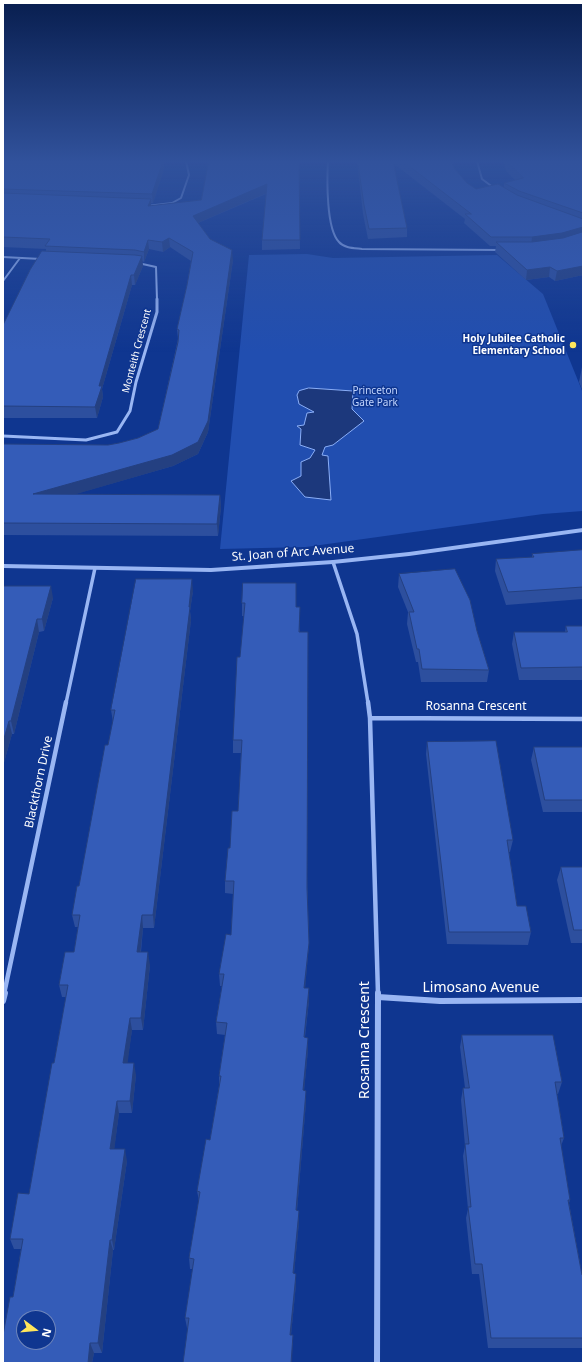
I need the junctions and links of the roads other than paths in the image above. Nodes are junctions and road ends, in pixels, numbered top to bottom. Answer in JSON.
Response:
{"nodes":[{"id":1,"x":332,"y":225,"type":"edge"},
{"id":2,"x":506,"y":250,"type":"edge"},
{"id":3,"x":3,"y":257,"type":"edge"},
{"id":4,"x":20,"y":258,"type":"junction"},
{"id":5,"x":48,"y":259,"type":"edge"},
{"id":6,"x":136,"y":262,"type":"edge"},
{"id":7,"x":3,"y":281,"type":"edge"},
{"id":8,"x":3,"y":436,"type":"edge"},
{"id":9,"x":583,"y":530,"type":"edge"},
{"id":10,"x":333,"y":562,"type":"junction"},
{"id":11,"x":3,"y":566,"type":"edge"},
{"id":12,"x":95,"y":568,"type":"junction"},
{"id":13,"x":370,"y":718,"type":"junction"},
{"id":14,"x":583,"y":719,"type":"edge"},
{"id":15,"x":378,"y":997,"type":"junction"},
{"id":16,"x":583,"y":1000,"type":"edge"},
{"id":17,"x":3,"y":1001,"type":"edge"},
{"id":18,"x":377,"y":1363,"type":"edge"}],
"edges":[{"from":1,"to":2,"type":"street"},
{"from":3,"to":4,"type":"street"},
{"from":4,"to":5,"type":"street"},
{"from":4,"to":7,"type":"street"},
{"from":6,"to":8,"type":"street","name":"Monteith Crescent"},
{"from":9,"to":10,"type":"street","name":"St. Joan of Arc Avenue"},
{"from":10,"to":12,"type":"street","name":"St. Joan of Arc Avenue"},
{"from":10,"to":13,"type":"street","name":"Rosanna Crescent"},
{"from":11,"to":12,"type":"street","name":"St. Joan of Arc Avenue"},
{"from":12,"to":17,"type":"street","name":"Blackthorn Drive"},
{"from":13,"to":14,"type":"street","name":"Rosanna Crescent"},
{"from":13,"to":15,"type":"street","name":"Rosanna Crescent"},
{"from":15,"to":16,"type":"street","name":"Limosano Avenue"},
{"from":15,"to":18,"type":"street","name":"Rosanna Crescent"}]}
